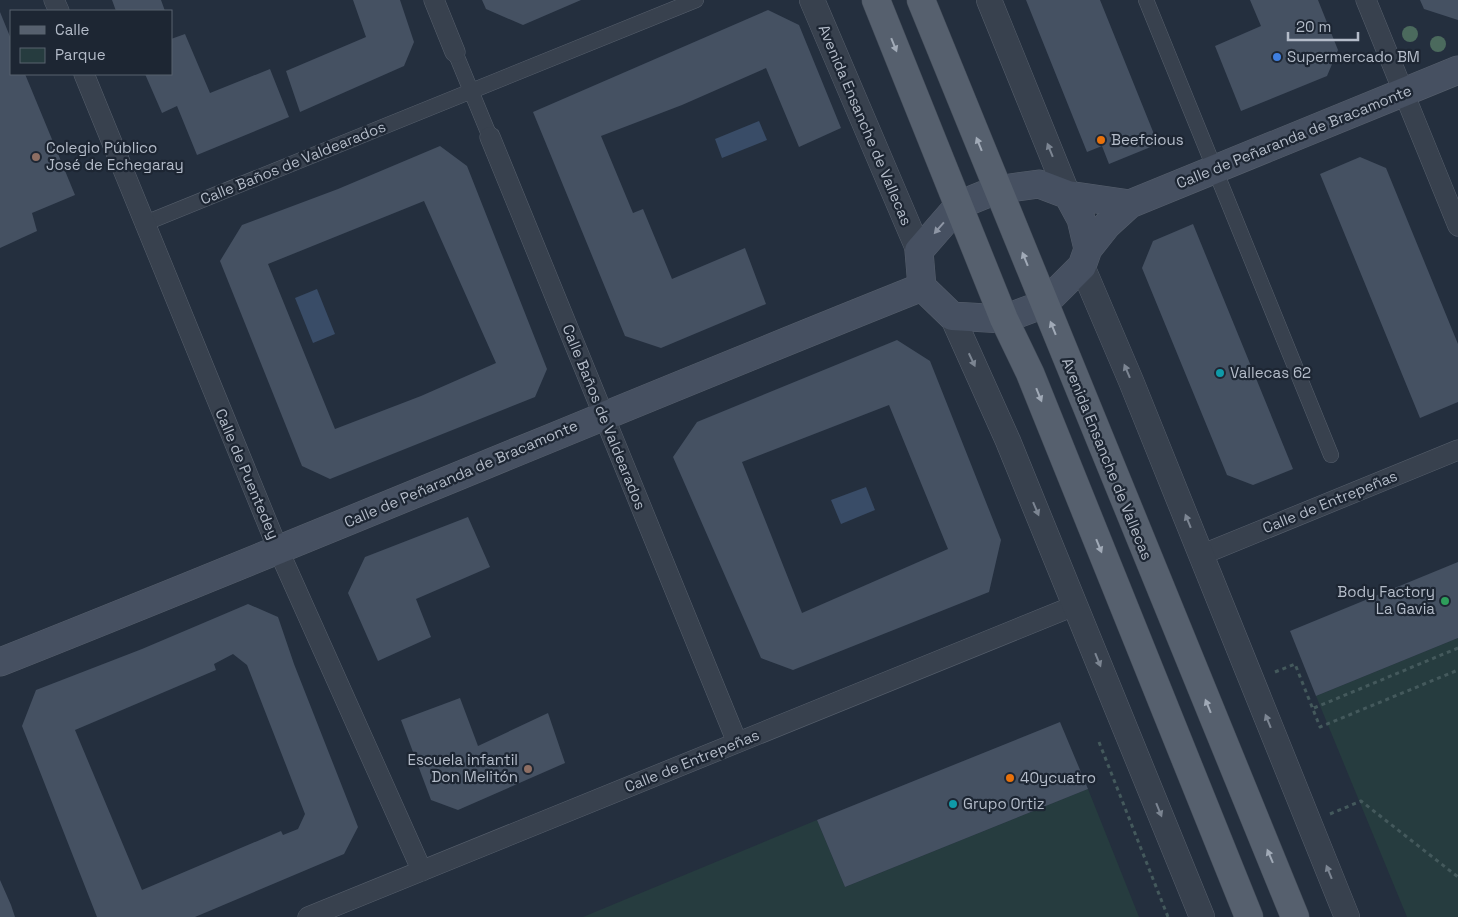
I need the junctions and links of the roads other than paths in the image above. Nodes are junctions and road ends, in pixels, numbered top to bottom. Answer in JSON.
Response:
{"nodes":[{"id":1,"x":434,"y":0,"type":"edge"},
{"id":2,"x":696,"y":0,"type":"edge"},
{"id":3,"x":812,"y":0,"type":"edge"},
{"id":4,"x":876,"y":0,"type":"edge"},
{"id":5,"x":921,"y":0,"type":"edge"},
{"id":6,"x":989,"y":0,"type":"edge"},
{"id":7,"x":1146,"y":0,"type":"edge"},
{"id":8,"x":1366,"y":0,"type":"edge"},
{"id":9,"x":455,"y":52,"type":"joint"},
{"id":10,"x":1458,"y":70,"type":"edge"},
{"id":11,"x":84,"y":75,"type":"edge"},
{"id":12,"x":471,"y":91,"type":"junction"},
{"id":13,"x":1404,"y":92,"type":"junction"},
{"id":14,"x":490,"y":137,"type":"joint"},
{"id":15,"x":1214,"y":169,"type":"junction"},
{"id":16,"x":996,"y":190,"type":"junction"},
{"id":17,"x":1068,"y":195,"type":"junction"},
{"id":18,"x":959,"y":204,"type":"junction"},
{"id":19,"x":1130,"y":204,"type":"junction"},
{"id":20,"x":144,"y":224,"type":"junction"},
{"id":21,"x":1458,"y":226,"type":"edge"},
{"id":22,"x":919,"y":251,"type":"junction"},
{"id":23,"x":1085,"y":258,"type":"junction"},
{"id":24,"x":922,"y":287,"type":"junction"},
{"id":25,"x":1044,"y":304,"type":"junction"},
{"id":26,"x":952,"y":316,"type":"junction"},
{"id":27,"x":1004,"y":319,"type":"junction"},
{"id":28,"x":603,"y":415,"type":"junction"},
{"id":29,"x":1458,"y":450,"type":"edge"},
{"id":30,"x":1331,"y":455,"type":"dead end"},
{"id":31,"x":278,"y":549,"type":"junction"},
{"id":32,"x":1201,"y":555,"type":"junction"},
{"id":33,"x":1076,"y":605,"type":"junction"},
{"id":34,"x":0,"y":662,"type":"edge"},
{"id":35,"x":737,"y":742,"type":"junction"},
{"id":36,"x":422,"y":870,"type":"junction"},
{"id":37,"x":308,"y":917,"type":"edge"},
{"id":38,"x":1202,"y":917,"type":"edge"},
{"id":39,"x":1249,"y":917,"type":"edge"},
{"id":40,"x":1295,"y":917,"type":"edge"},
{"id":41,"x":1347,"y":917,"type":"edge"}],
"edges":[{"from":1,"to":9,"type":"street","name":"Calle Baños de Valdearados"},
{"from":2,"to":12,"type":"street","name":"Calle Baños de Valdearados"},
{"from":3,"to":22,"type":"street","name":"Avenida Ensanche de Vallecas"},
{"from":4,"to":18,"type":"main road","one_way":true},
{"from":16,"to":5,"type":"main road","name":"Avenida Ensanche de Vallecas","one_way":true},
{"from":17,"to":6,"type":"street","one_way":true},
{"from":7,"to":15,"type":"street"},
{"from":8,"to":13,"type":"street"},
{"from":9,"to":12,"type":"street","name":"Calle Baños de Valdearados"},
{"from":10,"to":13,"type":"main road","name":"Calle de Peñaranda de Bracamonte"},
{"from":11,"to":20,"type":"street","name":"Calle de Puentedey"},
{"from":12,"to":14,"type":"street","name":"Calle Baños de Valdearados"},
{"from":12,"to":20,"type":"street","name":"Calle Baños de Valdearados"},
{"from":13,"to":15,"type":"main road","name":"Calle de Peñaranda de Bracamonte"},
{"from":13,"to":21,"type":"street"},
{"from":14,"to":28,"type":"street","name":"Calle Baños de Valdearados"},
{"from":15,"to":19,"type":"main road","name":"Calle de Peñaranda de Bracamonte"},
{"from":15,"to":30,"type":"street"},
{"from":16,"to":17,"type":"main road"},
{"from":16,"to":18,"type":"main road"},
{"from":25,"to":16,"type":"main road","name":"Avenida Ensanche de Vallecas","one_way":true},
{"from":17,"to":19,"type":"main road"},
{"from":17,"to":23,"type":"main road"},
{"from":18,"to":22,"type":"main road","one_way":true},
{"from":18,"to":27,"type":"main road"},
{"from":19,"to":23,"type":"main road","name":"Calle de Peñaranda de Bracamonte"},
{"from":20,"to":31,"type":"street","name":"Calle de Puentedey"},
{"from":22,"to":24,"type":"main road"},
{"from":23,"to":25,"type":"main road","name":"Calle de Peñaranda de Bracamonte"},
{"from":32,"to":23,"type":"street","one_way":true},
{"from":24,"to":26,"type":"main road"},
{"from":24,"to":28,"type":"main road","name":"Calle de Peñaranda de Bracamonte"},
{"from":25,"to":27,"type":"main road","name":"Calle de Peñaranda de Bracamonte"},
{"from":40,"to":25,"type":"main road","name":"Avenida Ensanche de Vallecas","one_way":true},
{"from":26,"to":27,"type":"main road","name":"Calle de Peñaranda de Bracamonte"},
{"from":26,"to":33,"type":"street","one_way":true},
{"from":27,"to":39,"type":"main road","one_way":true},
{"from":28,"to":31,"type":"main road","name":"Calle de Peñaranda de Bracamonte"},
{"from":28,"to":35,"type":"street","name":"Calle Baños de Valdearados"},
{"from":29,"to":32,"type":"street","name":"Calle de Entrepeñas"},
{"from":31,"to":34,"type":"main road","name":"Calle de Peñaranda de Bracamonte"},
{"from":31,"to":36,"type":"street","name":"Calle de Puentedey"},
{"from":41,"to":32,"type":"street","one_way":true},
{"from":33,"to":35,"type":"street","name":"Calle de Entrepeñas"},
{"from":33,"to":38,"type":"street","one_way":true},
{"from":35,"to":36,"type":"street","name":"Calle de Entrepeñas"},
{"from":36,"to":37,"type":"street","name":"Calle de Entrepeñas"}]}
